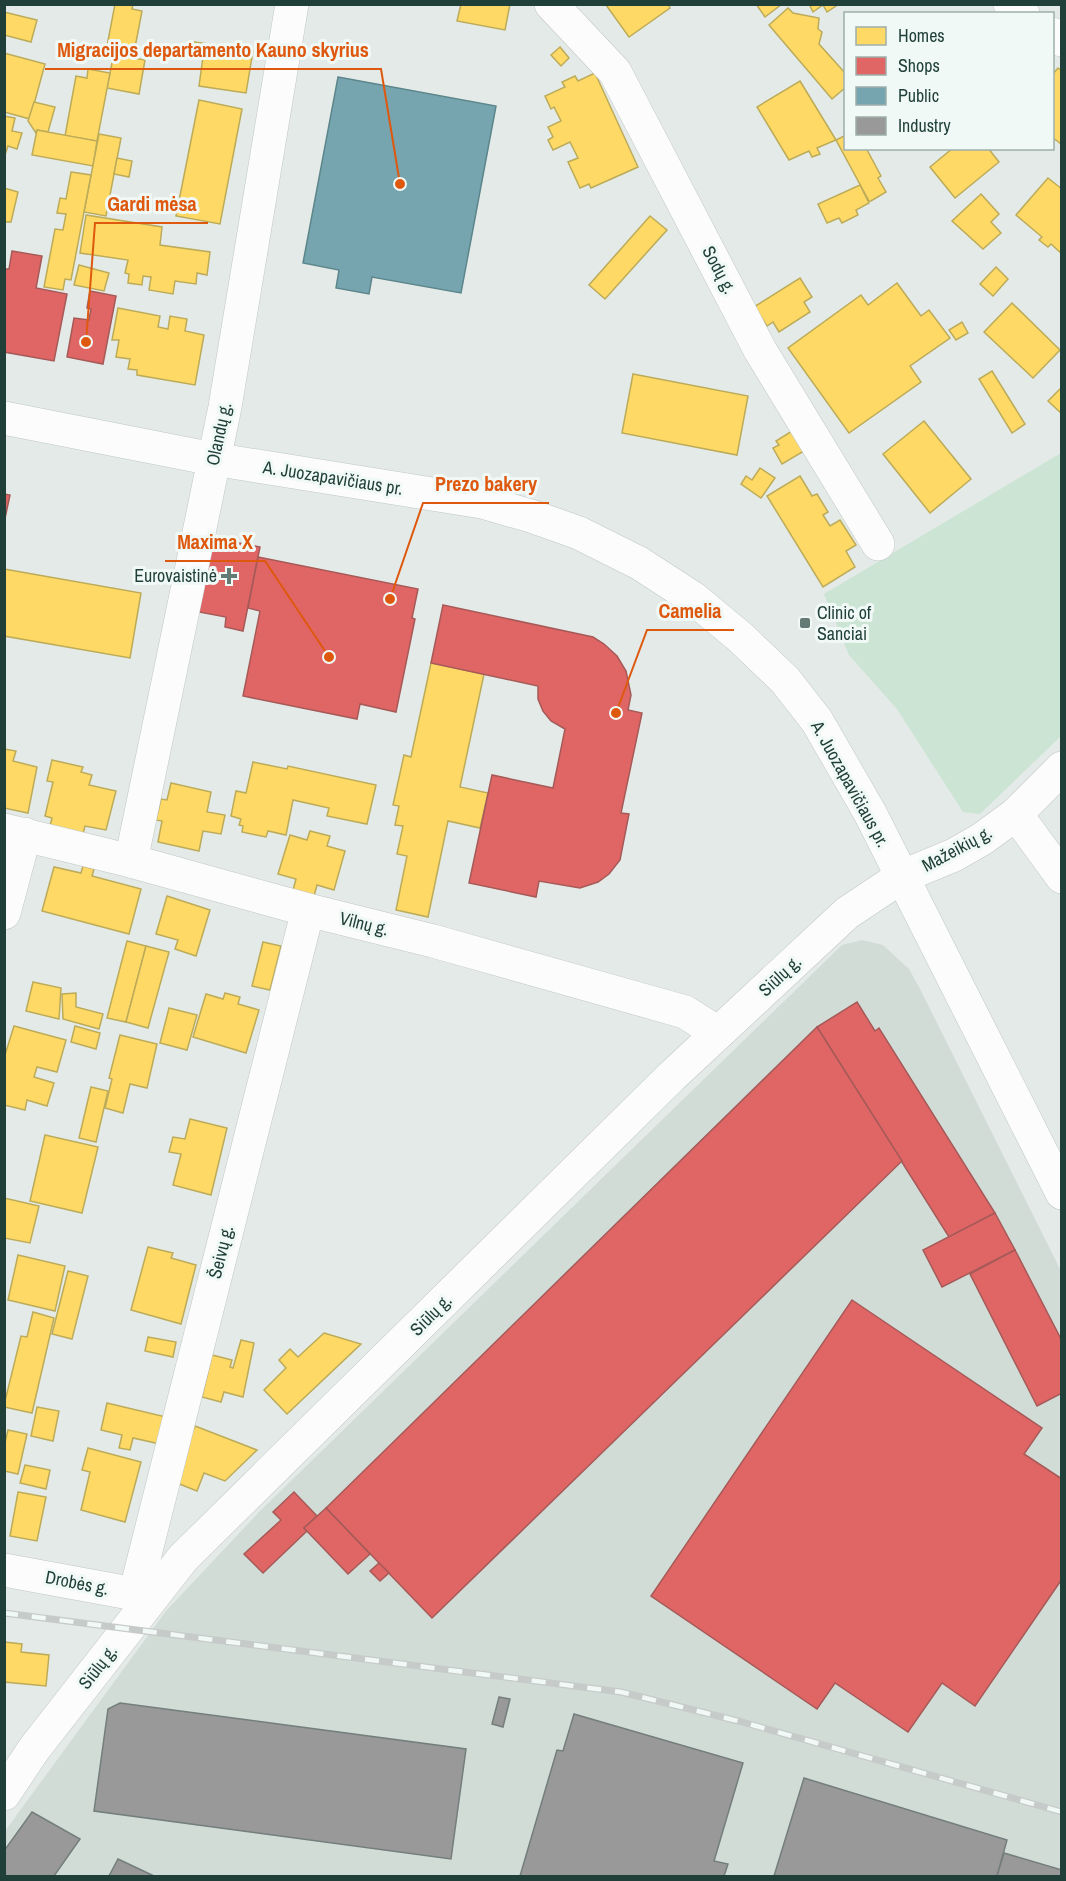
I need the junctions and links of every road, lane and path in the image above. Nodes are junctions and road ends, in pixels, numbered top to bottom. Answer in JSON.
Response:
{"nodes":[{"id":1,"x":292,"y":4,"type":"edge"},
{"id":2,"x":551,"y":4,"type":"edge"},
{"id":3,"x":4,"y":418,"type":"edge"},
{"id":4,"x":213,"y":459,"type":"junction"},
{"id":5,"x":878,"y":544,"type":"dead end"},
{"id":6,"x":1062,"y":768,"type":"edge"},
{"id":7,"x":1016,"y":814,"type":"junction"},
{"id":8,"x":15,"y":832,"type":"edge"},
{"id":9,"x":131,"y":861,"type":"junction"},
{"id":10,"x":902,"y":877,"type":"junction"},
{"id":11,"x":1062,"y":877,"type":"edge"},
{"id":12,"x":308,"y":910,"type":"junction"},
{"id":13,"x":4,"y":913,"type":"edge"},
{"id":14,"x":718,"y":1034,"type":"junction"},
{"id":15,"x":1062,"y":1192,"type":"edge"},
{"id":16,"x":4,"y":1570,"type":"edge"},
{"id":17,"x":141,"y":1599,"type":"junction"},
{"id":18,"x":4,"y":1794,"type":"edge"}],
"edges":[{"from":1,"to":4,"type":"street","name":"Olandų g."},
{"from":2,"to":5,"type":"street","name":"Sodų g."},
{"from":3,"to":4,"type":"street","name":"A. Juozapavičiaus pr."},
{"from":4,"to":9,"type":"street","name":"Olandų g."},
{"from":4,"to":10,"type":"street","name":"A. Juozapavičiaus pr."},
{"from":6,"to":7,"type":"street","name":"Mažeikių g."},
{"from":7,"to":10,"type":"street","name":"Mažeikių g."},
{"from":7,"to":11,"type":"street"},
{"from":8,"to":9,"type":"street","name":"Vilnų g."},
{"from":8,"to":13,"type":"street"},
{"from":9,"to":12,"type":"street","name":"Vilnų g."},
{"from":10,"to":14,"type":"street","name":"Siūlų g."},
{"from":10,"to":15,"type":"street","name":"A. Juozapavičiaus pr."},
{"from":12,"to":14,"type":"street","name":"Vilnų g."},
{"from":12,"to":17,"type":"street","name":"Šeivų g."},
{"from":14,"to":17,"type":"street","name":"Siūlų g."},
{"from":16,"to":17,"type":"street","name":"Drobės g."},
{"from":17,"to":18,"type":"street","name":"Siūlų g."}]}
